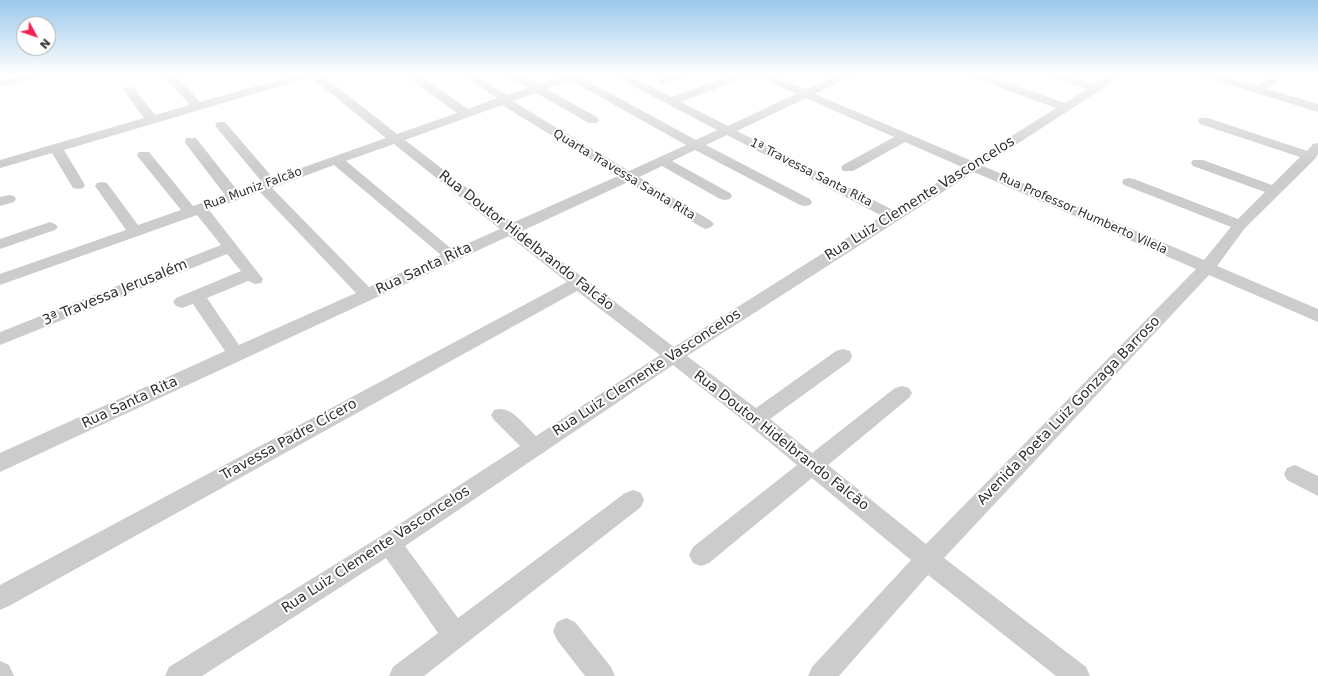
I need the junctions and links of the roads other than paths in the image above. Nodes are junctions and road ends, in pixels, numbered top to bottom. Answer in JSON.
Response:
{"nodes":[{"id":1,"x":141,"y":106,"type":"edge"},
{"id":2,"x":203,"y":106,"type":"edge"},
{"id":3,"x":354,"y":106,"type":"edge"},
{"id":4,"x":455,"y":106,"type":"edge"},
{"id":5,"x":488,"y":106,"type":"edge"},
{"id":6,"x":513,"y":106,"type":"edge"},
{"id":7,"x":568,"y":106,"type":"edge"},
{"id":8,"x":627,"y":106,"type":"edge"},
{"id":9,"x":681,"y":106,"type":"edge"},
{"id":10,"x":780,"y":106,"type":"edge"},
{"id":11,"x":832,"y":106,"type":"edge"},
{"id":12,"x":1062,"y":106,"type":"edge"},
{"id":13,"x":198,"y":107,"type":"joint"},
{"id":14,"x":1066,"y":107,"type":"joint"},
{"id":15,"x":466,"y":113,"type":"junction"},
{"id":16,"x":152,"y":120,"type":"junction"},
{"id":17,"x":593,"y":120,"type":"dead end"},
{"id":18,"x":1204,"y":121,"type":"dead end"},
{"id":19,"x":221,"y":125,"type":"dead end"},
{"id":20,"x":728,"y":130,"type":"junction"},
{"id":21,"x":904,"y":137,"type":"junction"},
{"id":22,"x":396,"y":138,"type":"junction"},
{"id":23,"x":192,"y":141,"type":"dead end"},
{"id":24,"x":695,"y":145,"type":"junction"},
{"id":25,"x":56,"y":148,"type":"junction"},
{"id":26,"x":144,"y":155,"type":"dead end"},
{"id":27,"x":1312,"y":158,"type":"edge"},
{"id":28,"x":336,"y":160,"type":"junction"},
{"id":29,"x":662,"y":161,"type":"junction"},
{"id":30,"x":1198,"y":163,"type":"dead end"},
{"id":31,"x":0,"y":164,"type":"edge"},
{"id":32,"x":972,"y":166,"type":"junction"},
{"id":33,"x":848,"y":168,"type":"dead end"},
{"id":34,"x":628,"y":177,"type":"junction"},
{"id":35,"x":1129,"y":182,"type":"dead end"},
{"id":36,"x":78,"y":185,"type":"dead end"},
{"id":37,"x":266,"y":185,"type":"junction"},
{"id":38,"x":102,"y":186,"type":"dead end"},
{"id":39,"x":1275,"y":191,"type":"junction"},
{"id":40,"x":234,"y":196,"type":"junction"},
{"id":41,"x":726,"y":196,"type":"dead end"},
{"id":42,"x":805,"y":202,"type":"dead end"},
{"id":43,"x":195,"y":210,"type":"junction"},
{"id":44,"x":893,"y":216,"type":"junction"},
{"id":45,"x":706,"y":224,"type":"dead end"},
{"id":46,"x":1240,"y":225,"type":"junction"},
{"id":47,"x":50,"y":227,"type":"dead end"},
{"id":48,"x":510,"y":230,"type":"junction"},
{"id":49,"x":135,"y":232,"type":"junction"},
{"id":50,"x":0,"y":244,"type":"edge"},
{"id":51,"x":231,"y":248,"type":"junction"},
{"id":52,"x":451,"y":256,"type":"junction"},
{"id":53,"x":1207,"y":268,"type":"junction"},
{"id":54,"x":0,"y":280,"type":"edge"},
{"id":55,"x":578,"y":283,"type":"junction"},
{"id":56,"x":367,"y":295,"type":"junction"},
{"id":57,"x":1318,"y":316,"type":"edge"},
{"id":58,"x":0,"y":339,"type":"edge"},
{"id":59,"x":236,"y":354,"type":"junction"},
{"id":60,"x":673,"y":356,"type":"junction"},
{"id":61,"x":843,"y":356,"type":"dead end"},
{"id":62,"x":902,"y":393,"type":"dead end"},
{"id":63,"x":501,"y":415,"type":"dead end"},
{"id":64,"x":756,"y":419,"type":"junction"},
{"id":65,"x":534,"y":446,"type":"junction"},
{"id":66,"x":0,"y":463,"type":"edge"},
{"id":67,"x":814,"y":465,"type":"junction"},
{"id":68,"x":1295,"y":474,"type":"dead end"},
{"id":69,"x":1318,"y":487,"type":"edge"},
{"id":70,"x":633,"y":500,"type":"dead end"},
{"id":71,"x":395,"y":551,"type":"junction"},
{"id":72,"x":701,"y":554,"type":"dead end"},
{"id":73,"x":927,"y":560,"type":"junction"},
{"id":74,"x":0,"y":598,"type":"edge"},
{"id":75,"x":566,"y":630,"type":"dead end"},
{"id":76,"x":455,"y":636,"type":"junction"},
{"id":77,"x":178,"y":676,"type":"edge"},
{"id":78,"x":402,"y":676,"type":"edge"},
{"id":79,"x":602,"y":676,"type":"edge"},
{"id":80,"x":821,"y":676,"type":"edge"},
{"id":81,"x":1076,"y":676,"type":"edge"}],
"edges":[{"from":1,"to":16,"type":"street"},
{"from":2,"to":13,"type":"street"},
{"from":3,"to":22,"type":"street","name":"Rua Doutor Hidelbrando Falcão"},
{"from":4,"to":15,"type":"street"},
{"from":5,"to":15,"type":"street","name":"Rua Muniz Falcão"},
{"from":6,"to":34,"type":"street","name":"Quarta Travessa Santa Rita"},
{"from":7,"to":17,"type":"street"},
{"from":8,"to":24,"type":"street"},
{"from":9,"to":20,"type":"street","name":"1ª Travessa Santa Rita"},
{"from":10,"to":20,"type":"street","name":"Rua Santa Rita"},
{"from":11,"to":21,"type":"street","name":"Rua Professor Humberto Vilela"},
{"from":12,"to":14,"type":"street"},
{"from":13,"to":16,"type":"street"},
{"from":14,"to":32,"type":"street","name":"Rua Luiz Clemente Vasconcelos"},
{"from":15,"to":22,"type":"street","name":"Rua Muniz Falcão"},
{"from":16,"to":25,"type":"street"},
{"from":18,"to":27,"type":"street"},
{"from":19,"to":37,"type":"street"},
{"from":20,"to":24,"type":"street","name":"Rua Santa Rita"},
{"from":20,"to":44,"type":"street","name":"1ª Travessa Santa Rita"},
{"from":21,"to":32,"type":"street","name":"Rua Professor Humberto Vilela"},
{"from":21,"to":33,"type":"street"},
{"from":22,"to":28,"type":"street","name":"Rua Muniz Falcão"},
{"from":22,"to":48,"type":"street","name":"Rua Doutor Hidelbrando Falcão"},
{"from":23,"to":40,"type":"street"},
{"from":24,"to":29,"type":"street","name":"Rua Santa Rita"},
{"from":24,"to":42,"type":"street"},
{"from":25,"to":31,"type":"street"},
{"from":25,"to":36,"type":"street"},
{"from":26,"to":43,"type":"street"},
{"from":27,"to":39,"type":"street","name":"Avenida Poeta Luiz Gonzaga Barroso"},
{"from":28,"to":37,"type":"street","name":"Rua Muniz Falcão"},
{"from":28,"to":52,"type":"street"},
{"from":29,"to":34,"type":"street","name":"Rua Santa Rita"},
{"from":29,"to":41,"type":"street"},
{"from":30,"to":39,"type":"street"},
{"from":32,"to":44,"type":"street","name":"Rua Luiz Clemente Vasconcelos"},
{"from":32,"to":53,"type":"street","name":"Rua Professor Humberto Vilela"},
{"from":34,"to":45,"type":"street","name":"Quarta Travessa Santa Rita"},
{"from":34,"to":48,"type":"street","name":"Rua Santa Rita"},
{"from":35,"to":46,"type":"street"},
{"from":37,"to":40,"type":"street","name":"Rua Muniz Falcão"},
{"from":37,"to":56,"type":"street"},
{"from":38,"to":49,"type":"street"},
{"from":39,"to":46,"type":"street","name":"Avenida Poeta Luiz Gonzaga Barroso"},
{"from":40,"to":43,"type":"street","name":"Rua Muniz Falcão"},
{"from":43,"to":49,"type":"street","name":"Rua Muniz Falcão"},
{"from":43,"to":51,"type":"street"},
{"from":44,"to":60,"type":"street","name":"Rua Luiz Clemente Vasconcelos"},
{"from":46,"to":53,"type":"street","name":"Avenida Poeta Luiz Gonzaga Barroso"},
{"from":47,"to":50,"type":"street"},
{"from":48,"to":52,"type":"street","name":"Rua Santa Rita"},
{"from":48,"to":55,"type":"street","name":"Rua Doutor Hidelbrando Falcão"},
{"from":49,"to":54,"type":"street","name":"Rua Muniz Falcão"},
{"from":51,"to":58,"type":"street","name":"3ª Travessa Jerusalém"},
{"from":51,"to":59,"type":"street"},
{"from":52,"to":56,"type":"street","name":"Rua Santa Rita"},
{"from":53,"to":57,"type":"street","name":"Rua Professor Humberto Vilela"},
{"from":53,"to":73,"type":"street","name":"Avenida Poeta Luiz Gonzaga Barroso"},
{"from":55,"to":60,"type":"street","name":"Rua Doutor Hidelbrando Falcão"},
{"from":55,"to":74,"type":"street","name":"Travessa Padre Cícero"},
{"from":56,"to":59,"type":"street","name":"Rua Santa Rita"},
{"from":59,"to":66,"type":"street","name":"Rua Santa Rita"},
{"from":60,"to":64,"type":"street","name":"Rua Doutor Hidelbrando Falcão"},
{"from":60,"to":65,"type":"street","name":"Rua Luiz Clemente Vasconcelos"},
{"from":61,"to":64,"type":"street"},
{"from":62,"to":67,"type":"street"},
{"from":63,"to":65,"type":"street"},
{"from":64,"to":67,"type":"street","name":"Rua Doutor Hidelbrando Falcão"},
{"from":65,"to":71,"type":"street","name":"Rua Luiz Clemente Vasconcelos"},
{"from":67,"to":72,"type":"street"},
{"from":67,"to":73,"type":"street","name":"Rua Doutor Hidelbrando Falcão"},
{"from":68,"to":69,"type":"street"},
{"from":70,"to":76,"type":"street"},
{"from":71,"to":76,"type":"street"},
{"from":71,"to":77,"type":"street","name":"Rua Luiz Clemente Vasconcelos"},
{"from":73,"to":80,"type":"street","name":"Avenida Poeta Luiz Gonzaga Barroso"},
{"from":73,"to":81,"type":"street","name":"Rua Doutor Hidelbrando Falcão"},
{"from":75,"to":79,"type":"street"},
{"from":76,"to":78,"type":"street"}]}
